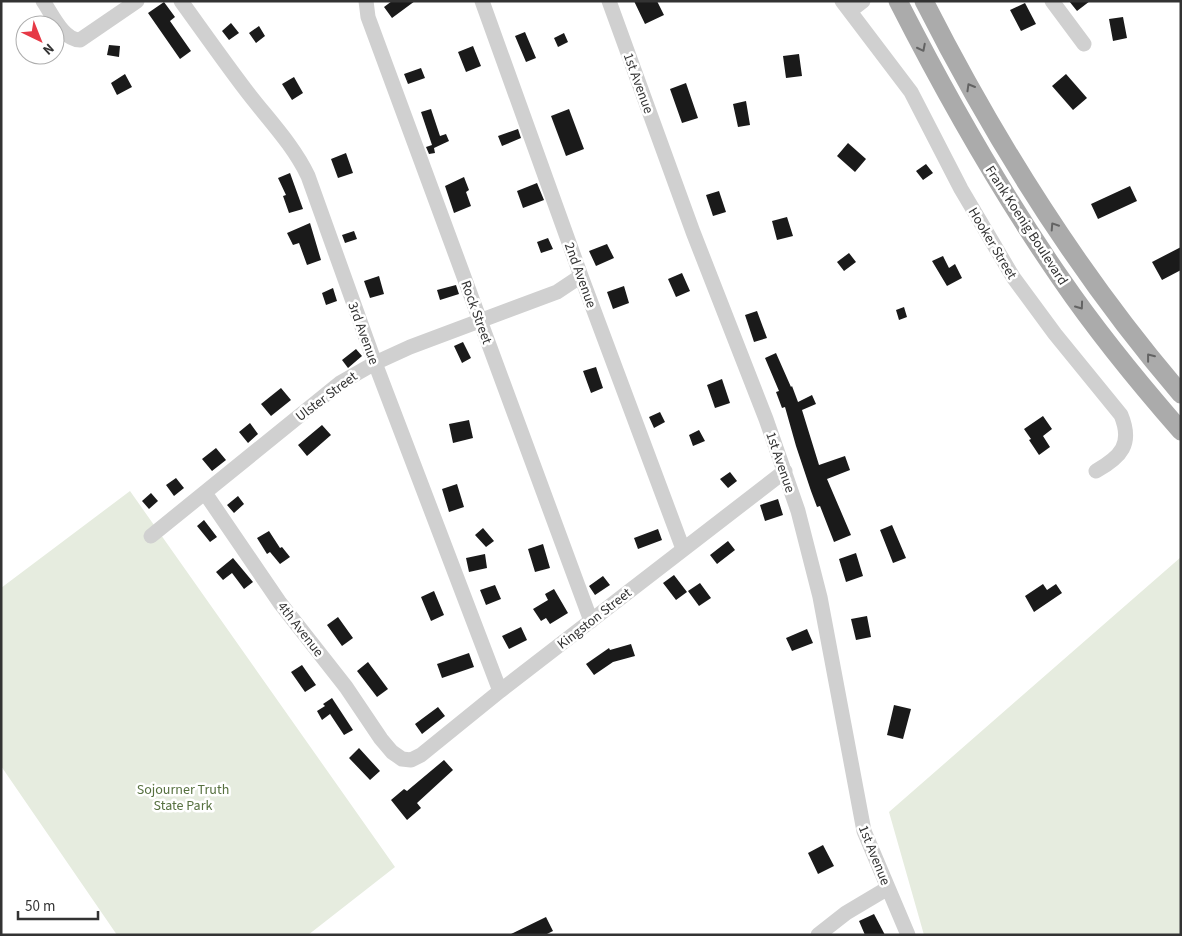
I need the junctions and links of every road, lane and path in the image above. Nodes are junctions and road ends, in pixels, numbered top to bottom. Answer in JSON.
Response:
{"nodes":[{"id":1,"x":43,"y":1,"type":"edge"},
{"id":2,"x":137,"y":1,"type":"edge"},
{"id":3,"x":181,"y":1,"type":"edge"},
{"id":4,"x":366,"y":1,"type":"edge"},
{"id":5,"x":482,"y":1,"type":"edge"},
{"id":6,"x":609,"y":1,"type":"edge"},
{"id":7,"x":863,"y":1,"type":"edge"},
{"id":8,"x":924,"y":1,"type":"edge"},
{"id":9,"x":1052,"y":1,"type":"edge"},
{"id":10,"x":899,"y":3,"type":"edge"},
{"id":11,"x":846,"y":6,"type":"edge"},
{"id":12,"x":1084,"y":44,"type":"dead end"},
{"id":13,"x":581,"y":276,"type":"junction"},
{"id":14,"x":480,"y":321,"type":"junction"},
{"id":15,"x":375,"y":363,"type":"junction"},
{"id":16,"x":1181,"y":394,"type":"edge"},
{"id":17,"x":1181,"y":432,"type":"edge"},
{"id":18,"x":785,"y":471,"type":"junction"},
{"id":19,"x":1096,"y":471,"type":"dead end"},
{"id":20,"x":204,"y":493,"type":"junction"},
{"id":21,"x":151,"y":536,"type":"dead end"},
{"id":22,"x":683,"y":549,"type":"junction"},
{"id":23,"x":591,"y":621,"type":"junction"},
{"id":24,"x":500,"y":691,"type":"junction"},
{"id":25,"x":402,"y":759,"type":"joint"},
{"id":26,"x":888,"y":888,"type":"junction"},
{"id":27,"x":818,"y":935,"type":"edge"},
{"id":28,"x":908,"y":935,"type":"edge"}],
"edges":[{"from":1,"to":2,"type":"street"},
{"from":3,"to":15,"type":"street","name":"3rd Avenue"},
{"from":4,"to":14,"type":"street","name":"Rock Street"},
{"from":5,"to":13,"type":"street","name":"2nd Avenue"},
{"from":6,"to":18,"type":"street","name":"1st Avenue"},
{"from":7,"to":11,"type":"street"},
{"from":16,"to":8,"type":"main road","name":"Frank Koenig Boulevard","one_way":true},
{"from":9,"to":12,"type":"street"},
{"from":10,"to":17,"type":"main road","name":"Frank Koenig Boulevard","one_way":true},
{"from":11,"to":19,"type":"street","name":"Hooker Street"},
{"from":13,"to":14,"type":"street","name":"Ulster Street"},
{"from":13,"to":22,"type":"street","name":"2nd Avenue"},
{"from":14,"to":15,"type":"street","name":"Ulster Street"},
{"from":14,"to":23,"type":"street","name":"Rock Street"},
{"from":15,"to":20,"type":"street","name":"Ulster Street"},
{"from":15,"to":24,"type":"street","name":"3rd Avenue"},
{"from":18,"to":22,"type":"street","name":"Kingston Street"},
{"from":18,"to":26,"type":"street","name":"1st Avenue"},
{"from":20,"to":21,"type":"street","name":"Ulster Street"},
{"from":20,"to":25,"type":"street","name":"4th Avenue"},
{"from":22,"to":23,"type":"street","name":"Kingston Street"},
{"from":23,"to":24,"type":"street","name":"Kingston Street"},
{"from":24,"to":25,"type":"street","name":"Kingston Street"},
{"from":26,"to":27,"type":"street"},
{"from":26,"to":28,"type":"street","name":"1st Avenue"}]}
